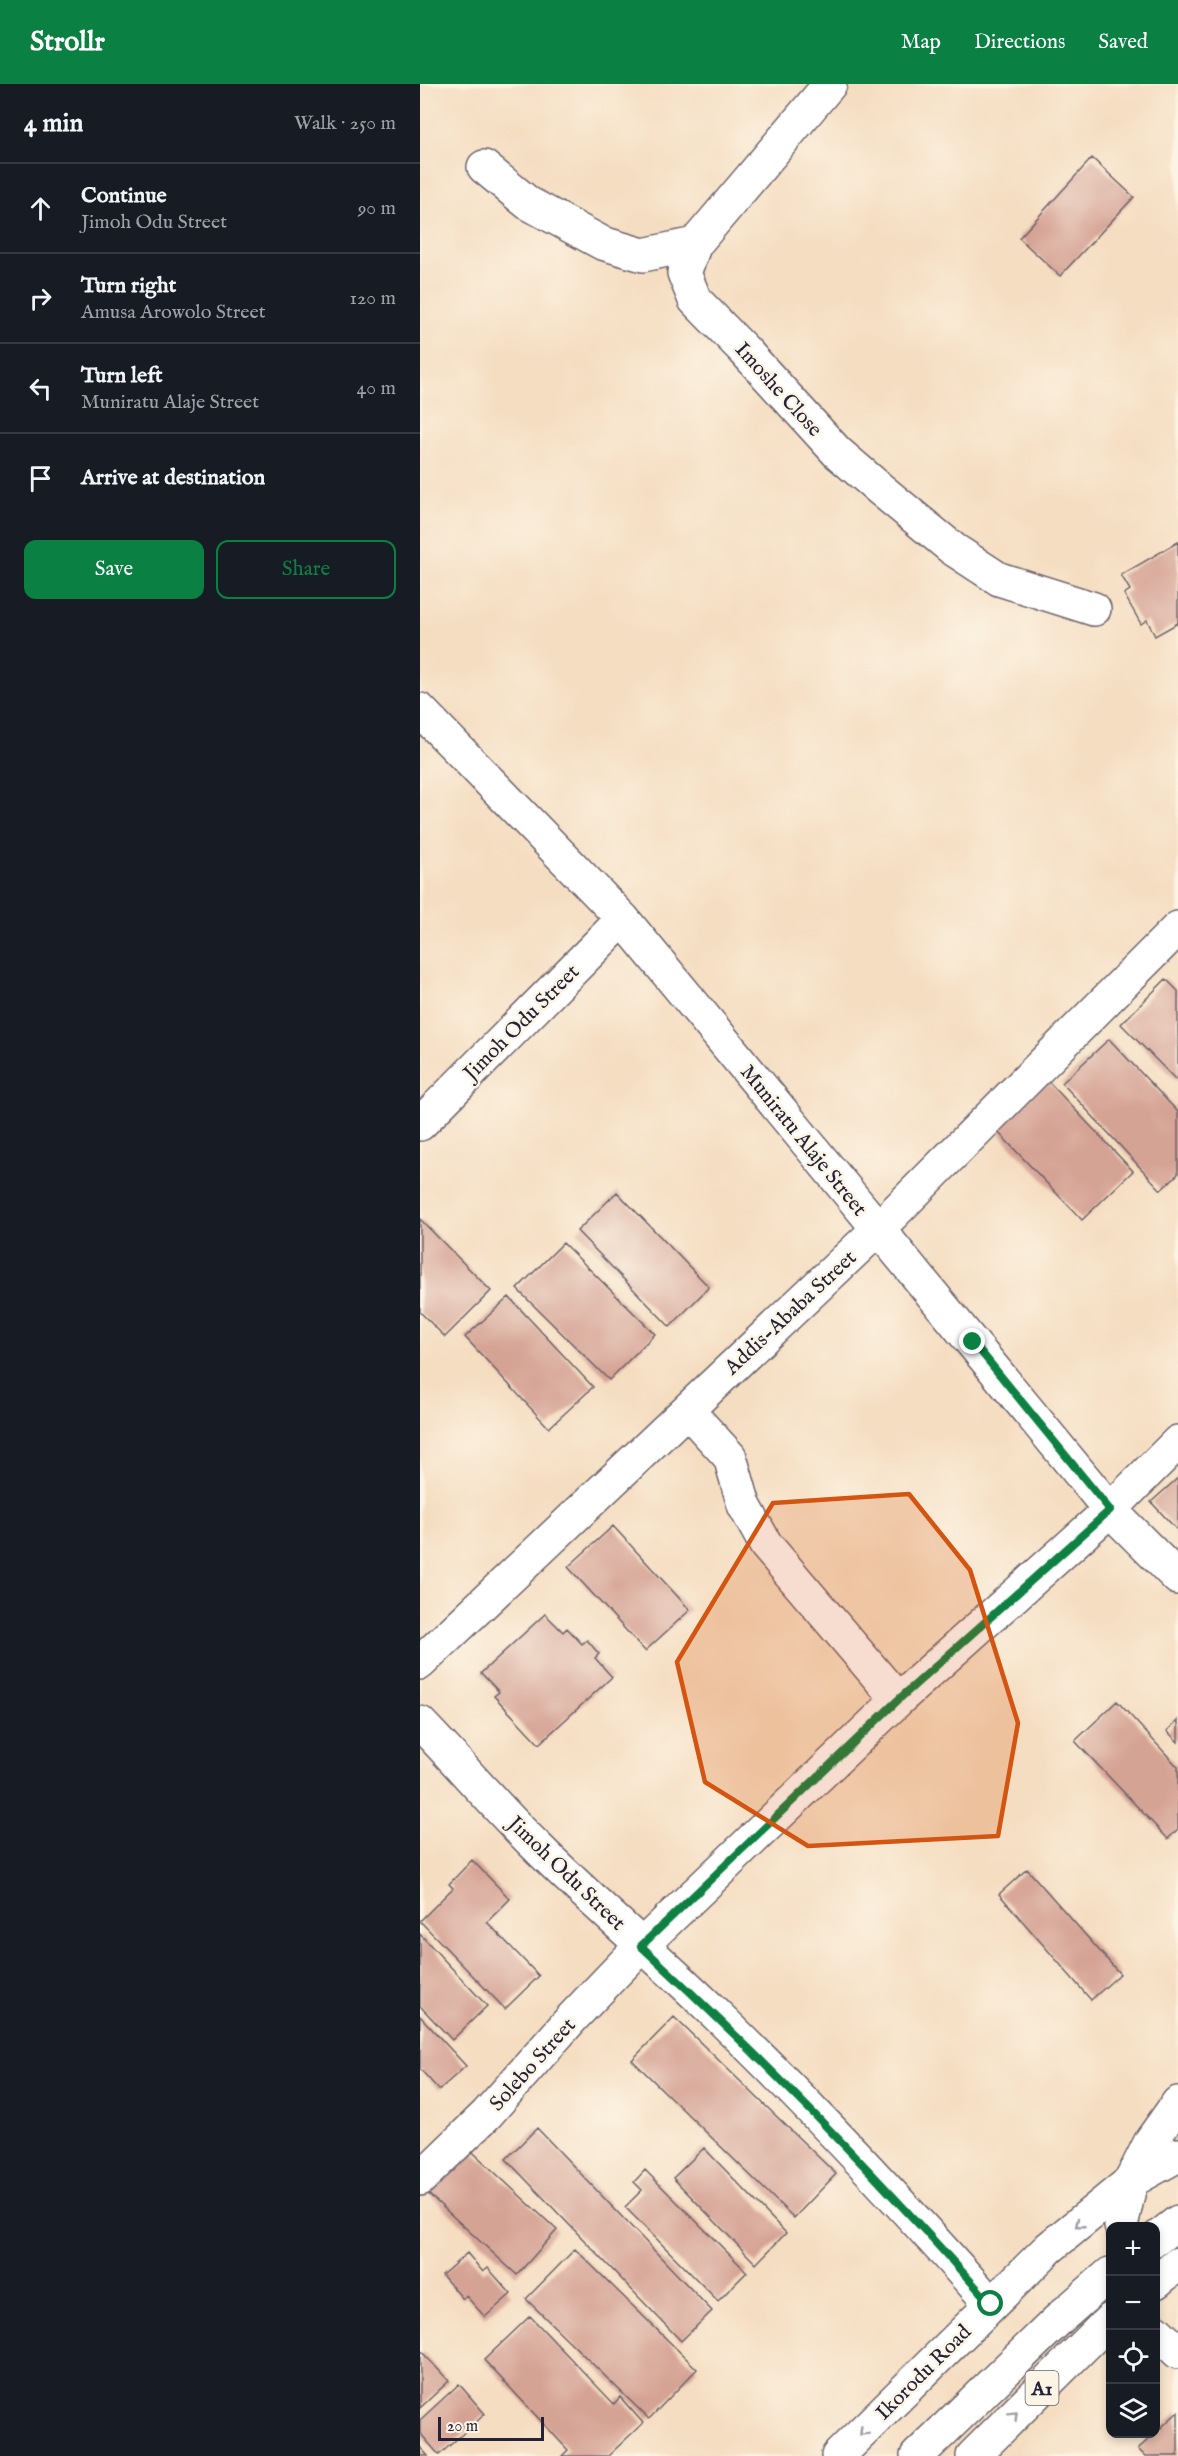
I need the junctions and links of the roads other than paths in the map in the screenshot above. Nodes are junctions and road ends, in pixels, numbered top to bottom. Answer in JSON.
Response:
{"nodes":[{"id":1,"x":830,"y":84,"type":"edge"},
{"id":2,"x":484,"y":167,"type":"dead end"},
{"id":3,"x":694,"y":244,"type":"junction"},
{"id":4,"x":1094,"y":609,"type":"dead end"},
{"id":5,"x":420,"y":710,"type":"edge"},
{"id":6,"x":622,"y":919,"type":"junction"},
{"id":7,"x":1178,"y":928,"type":"edge"},
{"id":8,"x":420,"y":1124,"type":"edge"},
{"id":9,"x":878,"y":1229,"type":"junction"},
{"id":10,"x":687,"y":1410,"type":"junction"},
{"id":11,"x":1178,"y":1442,"type":"edge"},
{"id":12,"x":1110,"y":1510,"type":"junction"},
{"id":13,"x":1178,"y":1578,"type":"edge"},
{"id":14,"x":420,"y":1663,"type":"edge"},
{"id":15,"x":898,"y":1700,"type":"junction"},
{"id":16,"x":420,"y":1723,"type":"edge"},
{"id":17,"x":641,"y":1946,"type":"junction"},
{"id":18,"x":1178,"y":2103,"type":"edge"},
{"id":19,"x":1178,"y":2155,"type":"edge"},
{"id":20,"x":420,"y":2179,"type":"edge"},
{"id":21,"x":1131,"y":2181,"type":"junction"},
{"id":22,"x":1122,"y":2222,"type":"edge"},
{"id":23,"x":1178,"y":2222,"type":"edge"},
{"id":24,"x":1160,"y":2235,"type":"edge"},
{"id":25,"x":1178,"y":2264,"type":"edge"},
{"id":26,"x":1108,"y":2276,"type":"edge"},
{"id":27,"x":1160,"y":2278,"type":"edge"},
{"id":28,"x":991,"y":2304,"type":"junction"},
{"id":29,"x":1106,"y":2324,"type":"edge"},
{"id":30,"x":1160,"y":2336,"type":"edge"},
{"id":31,"x":1178,"y":2352,"type":"edge"},
{"id":32,"x":838,"y":2456,"type":"edge"},
{"id":33,"x":917,"y":2456,"type":"edge"},
{"id":34,"x":973,"y":2456,"type":"edge"}],
"edges":[{"from":1,"to":3,"type":"main road","name":"Imoshe Close"},
{"from":2,"to":3,"type":"main road"},
{"from":3,"to":4,"type":"main road","name":"Imoshe Close"},
{"from":5,"to":6,"type":"main road","name":"Muniratu Alaje Street"},
{"from":6,"to":8,"type":"main road","name":"Jimoh Odu Street"},
{"from":6,"to":9,"type":"main road","name":"Muniratu Alaje Street"},
{"from":7,"to":9,"type":"main road","name":"Addis-Ababa Street"},
{"from":9,"to":10,"type":"main road","name":"Addis-Ababa Street"},
{"from":9,"to":12,"type":"main road","name":"Muniratu Alaje Street"},
{"from":10,"to":14,"type":"main road","name":"Addis-Ababa Street"},
{"from":10,"to":15,"type":"main road"},
{"from":11,"to":12,"type":"main road","name":"Solebo Street"},
{"from":12,"to":13,"type":"main road","name":"Muniratu Alaje Street"},
{"from":12,"to":15,"type":"main road","name":"Solebo Street"},
{"from":15,"to":17,"type":"main road","name":"Solebo Street"},
{"from":16,"to":17,"type":"main road","name":"Jimoh Odu Street"},
{"from":17,"to":20,"type":"main road","name":"Solebo Street"},
{"from":17,"to":28,"type":"main road","name":"Jimoh Odu Street"},
{"from":18,"to":21,"type":"main road"},
{"from":19,"to":21,"type":"main road","name":"Ikorodu Road"},
{"from":21,"to":22,"type":"main road"},
{"from":21,"to":28,"type":"main road","name":"Ikorodu Road","one_way":true},
{"from":23,"to":24,"type":"main road"},
{"from":25,"to":27,"type":"main road"},
{"from":26,"to":33,"type":"main road"},
{"from":28,"to":32,"type":"main road","name":"Ikorodu Road","one_way":true},
{"from":34,"to":29,"type":"main road","number":"A1","one_way":true},
{"from":30,"to":31,"type":"main road"}]}
